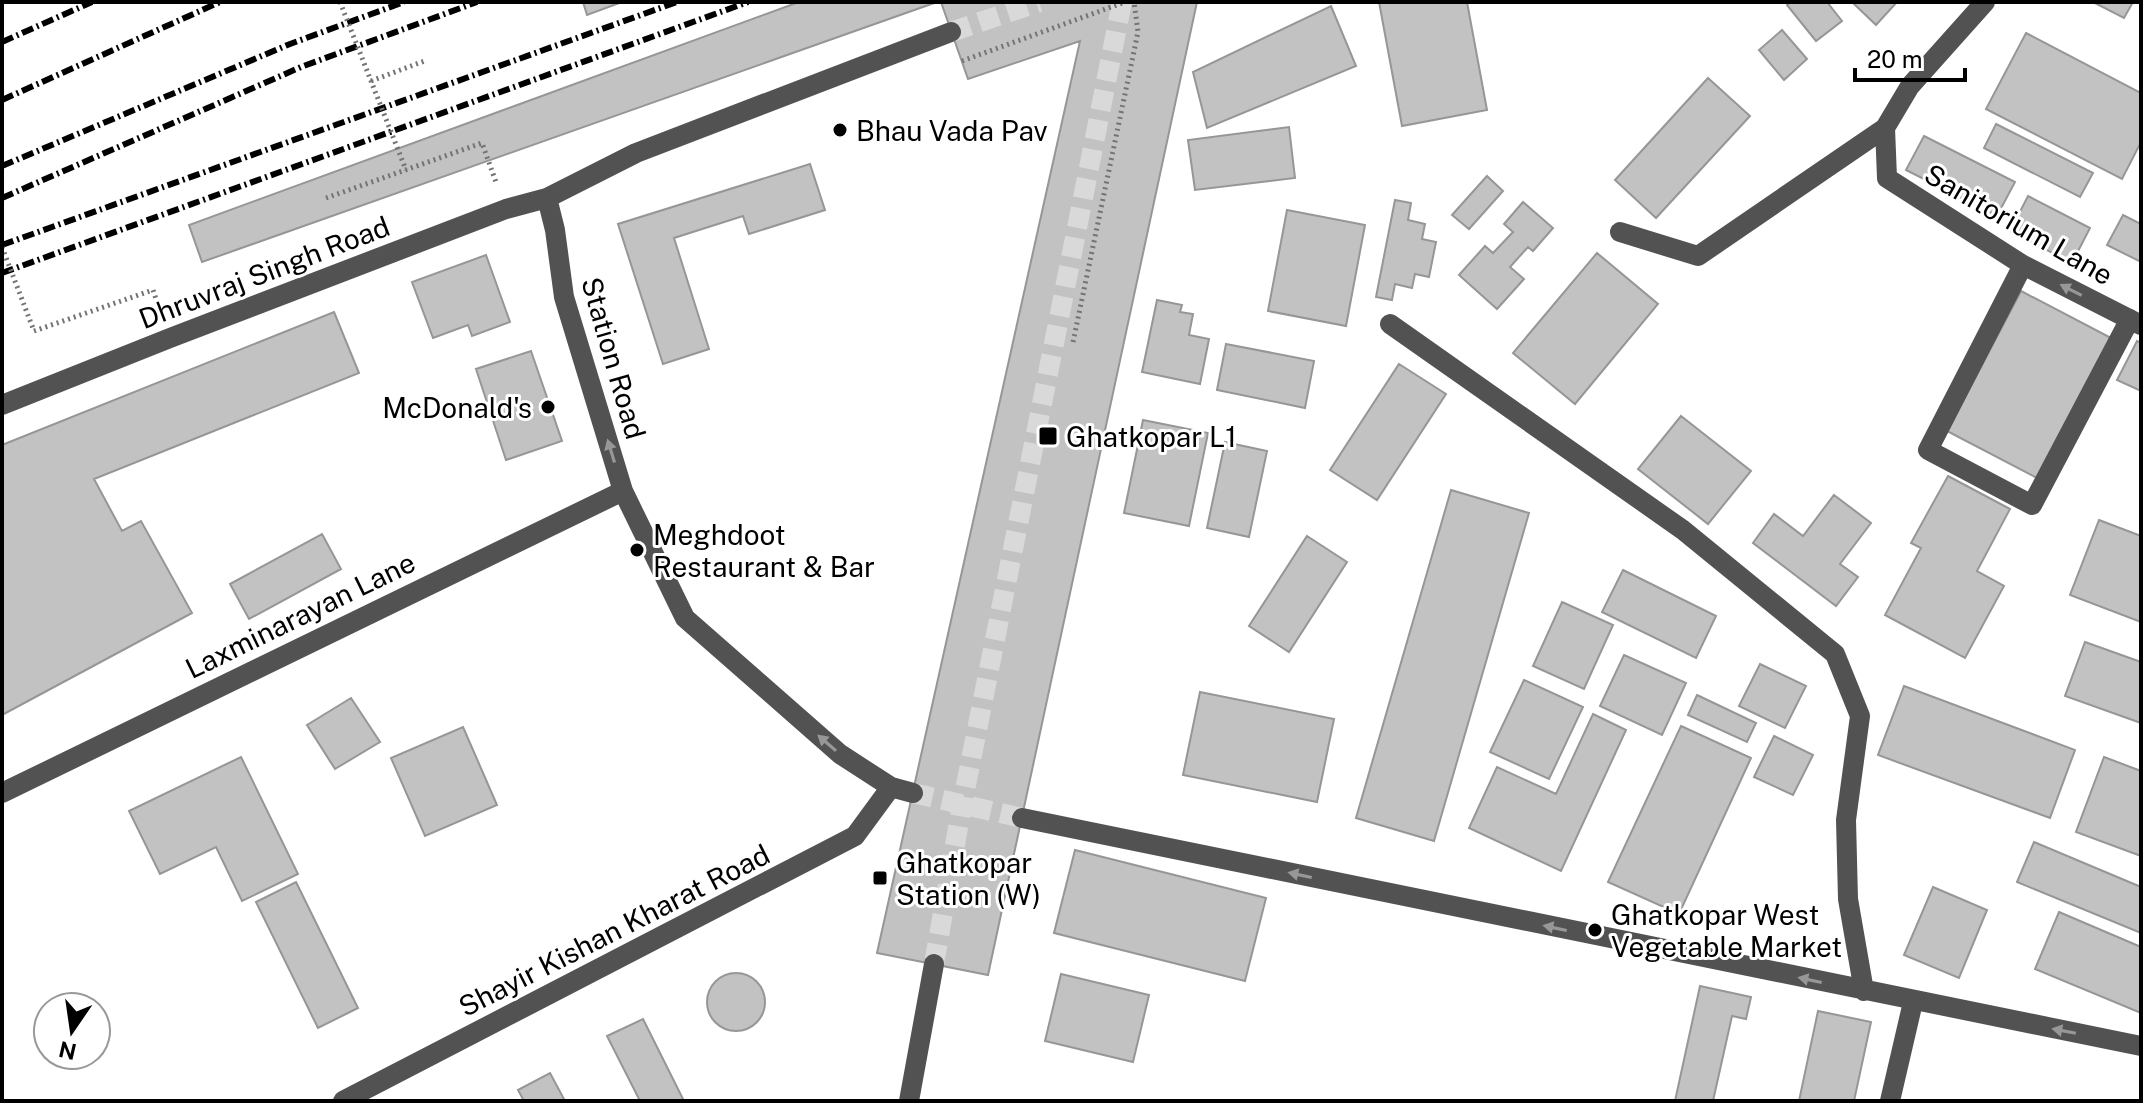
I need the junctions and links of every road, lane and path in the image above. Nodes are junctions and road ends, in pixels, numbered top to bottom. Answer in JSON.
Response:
{"nodes":[{"id":1,"x":340,"y":2,"type":"edge"},
{"id":2,"x":1125,"y":2,"type":"edge"},
{"id":3,"x":1134,"y":2,"type":"edge"},
{"id":4,"x":1985,"y":2,"type":"edge"},
{"id":5,"x":951,"y":32,"type":"tunnel mouth"},
{"id":6,"x":427,"y":60,"type":"dead end"},
{"id":7,"x":962,"y":61,"type":"dead end"},
{"id":8,"x":371,"y":81,"type":"junction"},
{"id":9,"x":1885,"y":128,"type":"junction"},
{"id":10,"x":406,"y":170,"type":"junction"},
{"id":11,"x":326,"y":198,"type":"dead end"},
{"id":12,"x":547,"y":198,"type":"junction"},
{"id":13,"x":506,"y":209,"type":"junction"},
{"id":14,"x":1620,"y":232,"type":"dead end"},
{"id":15,"x":2,"y":247,"type":"edge"},
{"id":16,"x":2023,"y":265,"type":"junction"},
{"id":17,"x":153,"y":290,"type":"dead end"},
{"id":18,"x":2136,"y":322,"type":"edge"},
{"id":19,"x":1390,"y":324,"type":"dead end"},
{"id":20,"x":1073,"y":342,"type":"dead end"},
{"id":21,"x":2,"y":405,"type":"edge"},
{"id":22,"x":623,"y":491,"type":"junction"},
{"id":23,"x":891,"y":787,"type":"junction"},
{"id":24,"x":2,"y":793,"type":"edge"},
{"id":25,"x":913,"y":793,"type":"tunnel mouth"},
{"id":26,"x":1022,"y":818,"type":"tunnel mouth"},
{"id":27,"x":934,"y":964,"type":"tunnel mouth"},
{"id":28,"x":1864,"y":991,"type":"junction"},
{"id":29,"x":1913,"y":1002,"type":"junction"},
{"id":30,"x":2141,"y":1046,"type":"edge"},
{"id":31,"x":343,"y":1101,"type":"edge"},
{"id":32,"x":909,"y":1101,"type":"edge"},
{"id":33,"x":1890,"y":1101,"type":"edge"}],
"edges":[{"from":1,"to":8,"type":"path","bridge":true},
{"from":2,"to":7,"type":"path","bridge":true},
{"from":3,"to":20,"type":"path"},
{"from":4,"to":9,"type":"street"},
{"from":5,"to":12,"type":"street"},
{"from":6,"to":8,"type":"path"},
{"from":8,"to":10,"type":"path","bridge":true},
{"from":9,"to":14,"type":"street"},
{"from":9,"to":16,"type":"street","name":"Sanitorium Lane"},
{"from":10,"to":11,"type":"path"},
{"from":10,"to":13,"type":"path"},
{"from":12,"to":13,"type":"street","name":"Dhruvraj Singh Road"},
{"from":22,"to":12,"type":"street","name":"Station Road","one_way":true},
{"from":13,"to":21,"type":"street","name":"Dhruvraj Singh Road"},
{"from":15,"to":17,"type":"path","bridge":true},
{"from":18,"to":16,"type":"street","name":"Sanitorium Lane","one_way":true},
{"from":16,"to":18,"type":"street"},
{"from":19,"to":28,"type":"street"},
{"from":23,"to":22,"type":"street","name":"Station Road","one_way":true},
{"from":22,"to":24,"type":"street","name":"Laxminarayan Lane"},
{"from":23,"to":25,"type":"street","name":"Station Road"},
{"from":23,"to":31,"type":"street","name":"Shayir Kishan Kharat Road"},
{"from":28,"to":26,"type":"street","one_way":true},
{"from":27,"to":32,"type":"street"},
{"from":28,"to":29,"type":"street"},
{"from":30,"to":29,"type":"street","one_way":true},
{"from":29,"to":33,"type":"street"}]}
